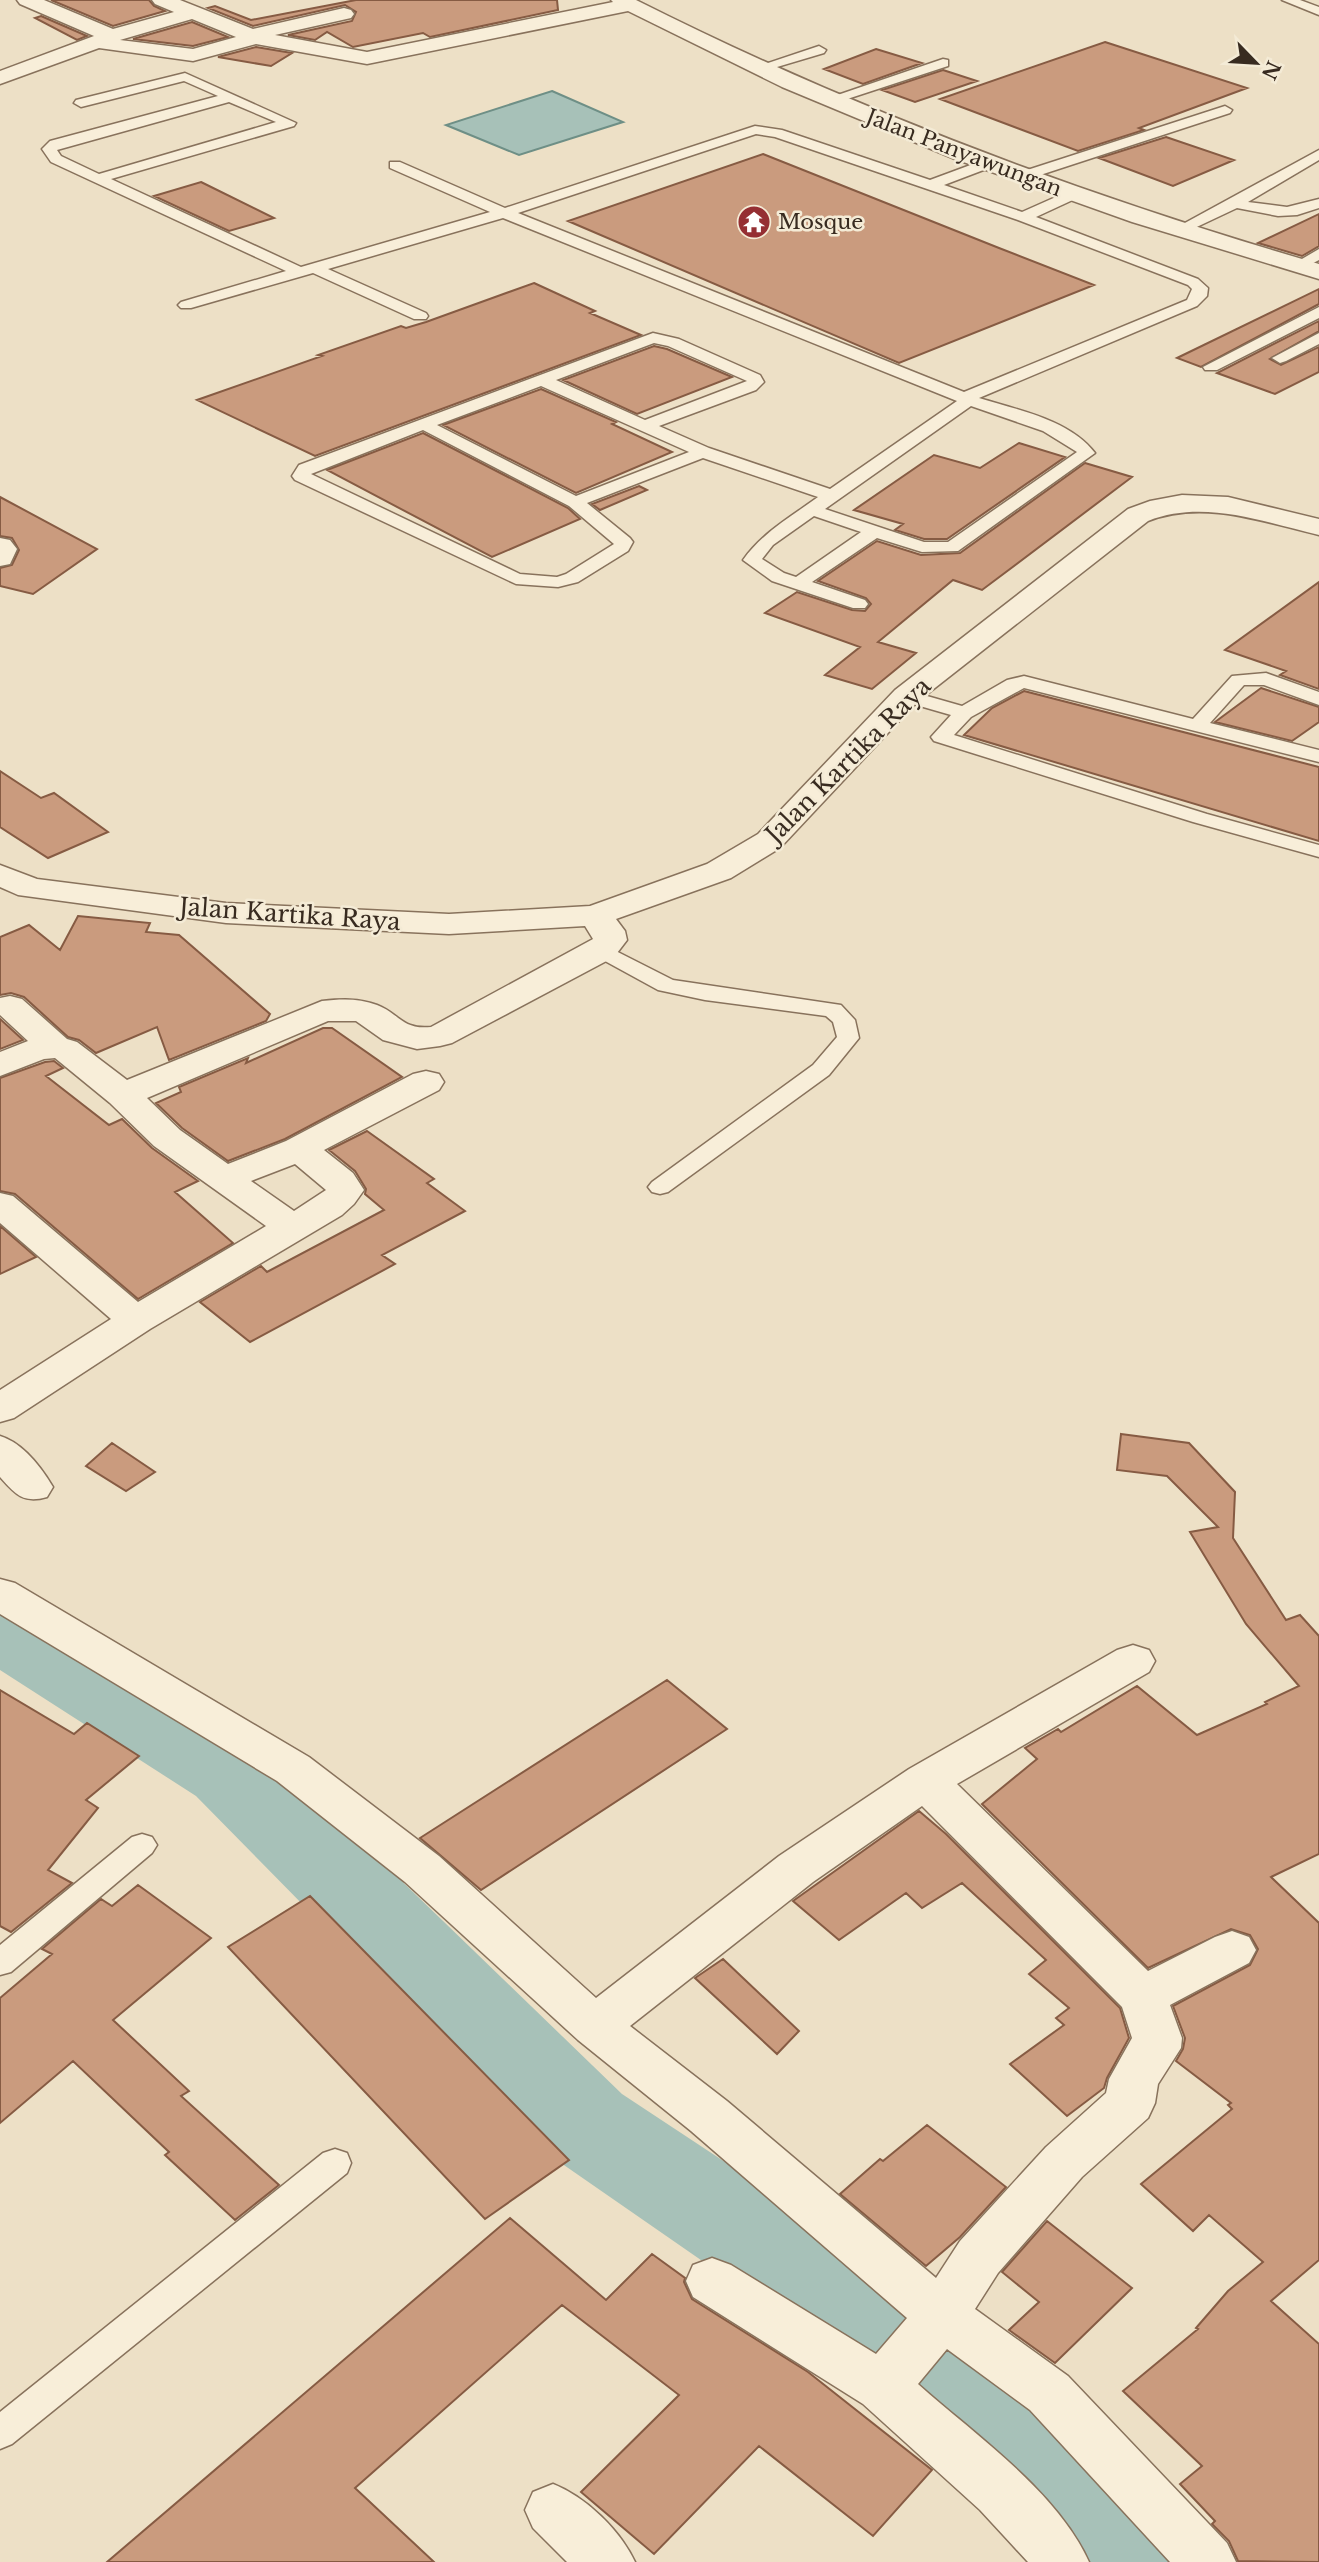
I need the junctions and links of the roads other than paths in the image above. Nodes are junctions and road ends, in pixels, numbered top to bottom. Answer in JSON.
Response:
{"nodes":[{"id":1,"x":27,"y":0,"type":"edge"},
{"id":2,"x":162,"y":0,"type":"edge"},
{"id":3,"x":1288,"y":0,"type":"edge"},
{"id":4,"x":625,"y":2,"type":"edge"},
{"id":5,"x":220,"y":4,"type":"dead end"},
{"id":6,"x":190,"y":11,"type":"junction"},
{"id":7,"x":1319,"y":11,"type":"edge"},
{"id":8,"x":344,"y":15,"type":"dead end"},
{"id":9,"x":252,"y":36,"type":"junction"},
{"id":10,"x":104,"y":40,"type":"junction"},
{"id":11,"x":819,"y":50,"type":"dead end"},
{"id":12,"x":10,"y":51,"type":"dead end"},
{"id":13,"x":42,"y":61,"type":"junction"},
{"id":14,"x":943,"y":64,"type":"dead end"},
{"id":15,"x":760,"y":68,"type":"junction"},
{"id":16,"x":0,"y":78,"type":"edge"},
{"id":17,"x":231,"y":97,"type":"junction"},
{"id":18,"x":830,"y":100,"type":"junction"},
{"id":19,"x":81,"y":103,"type":"dead end"},
{"id":20,"x":1225,"y":110,"type":"dead end"},
{"id":21,"x":1319,"y":154,"type":"edge"},
{"id":22,"x":989,"y":163,"type":"junction"},
{"id":23,"x":395,"y":165,"type":"dead end"},
{"id":24,"x":1023,"y":176,"type":"junction"},
{"id":25,"x":99,"y":178,"type":"junction"},
{"id":26,"x":931,"y":185,"type":"junction"},
{"id":27,"x":1072,"y":195,"type":"junction"},
{"id":28,"x":1236,"y":203,"type":"junction"},
{"id":29,"x":1319,"y":203,"type":"edge"},
{"id":30,"x":503,"y":213,"type":"junction"},
{"id":31,"x":1023,"y":218,"type":"junction"},
{"id":32,"x":1179,"y":230,"type":"junction"},
{"id":33,"x":1319,"y":254,"type":"edge"},
{"id":34,"x":314,"y":268,"type":"junction"},
{"id":35,"x":1308,"y":269,"type":"edge"},
{"id":36,"x":297,"y":271,"type":"junction"},
{"id":37,"x":186,"y":304,"type":"dead end"},
{"id":38,"x":1319,"y":312,"type":"edge"},
{"id":39,"x":420,"y":316,"type":"dead end"},
{"id":40,"x":1319,"y":338,"type":"edge"},
{"id":41,"x":1280,"y":358,"type":"dead end"},
{"id":42,"x":1211,"y":367,"type":"dead end"},
{"id":43,"x":542,"y":380,"type":"junction"},
{"id":44,"x":966,"y":399,"type":"junction"},
{"id":45,"x":425,"y":425,"type":"junction"},
{"id":46,"x":643,"y":426,"type":"junction"},
{"id":47,"x":703,"y":452,"type":"junction"},
{"id":48,"x":829,"y":495,"type":"junction"},
{"id":49,"x":575,"y":502,"type":"junction"},
{"id":50,"x":809,"y":509,"type":"junction"},
{"id":51,"x":1319,"y":527,"type":"edge"},
{"id":52,"x":873,"y":532,"type":"junction"},
{"id":53,"x":0,"y":546,"type":"edge"},
{"id":54,"x":0,"y":558,"type":"edge"},
{"id":55,"x":799,"y":583,"type":"junction"},
{"id":56,"x":859,"y":604,"type":"dead end"},
{"id":57,"x":906,"y":696,"type":"junction"},
{"id":58,"x":1319,"y":699,"type":"edge"},
{"id":59,"x":964,"y":713,"type":"junction"},
{"id":60,"x":1197,"y":726,"type":"junction"},
{"id":61,"x":1319,"y":756,"type":"edge"},
{"id":62,"x":1319,"y":851,"type":"edge"},
{"id":63,"x":0,"y":875,"type":"edge"},
{"id":64,"x":30,"y":888,"type":"junction"},
{"id":65,"x":0,"y":908,"type":"edge"},
{"id":66,"x":594,"y":916,"type":"junction"},
{"id":67,"x":602,"y":950,"type":"junction"},
{"id":68,"x":10,"y":1006,"type":"dead end"},
{"id":69,"x":54,"y":1046,"type":"junction"},
{"id":70,"x":198,"y":1063,"type":"junction"},
{"id":71,"x":0,"y":1065,"type":"edge"},
{"id":72,"x":86,"y":1068,"type":"junction"},
{"id":73,"x":426,"y":1082,"type":"dead end"},
{"id":74,"x":123,"y":1096,"type":"junction"},
{"id":75,"x":299,"y":1149,"type":"junction"},
{"id":76,"x":223,"y":1179,"type":"junction"},
{"id":77,"x":660,"y":1187,"type":"dead end"},
{"id":78,"x":0,"y":1204,"type":"edge"},
{"id":79,"x":292,"y":1227,"type":"junction"},
{"id":80,"x":136,"y":1320,"type":"junction"},
{"id":81,"x":0,"y":1409,"type":"edge"},
{"id":82,"x":0,"y":1450,"type":"edge"},
{"id":83,"x":32,"y":1486,"type":"dead end"},
{"id":84,"x":0,"y":1594,"type":"edge"},
{"id":85,"x":1133,"y":1661,"type":"dead end"},
{"id":86,"x":925,"y":1781,"type":"junction"},
{"id":87,"x":142,"y":1845,"type":"dead end"},
{"id":88,"x":1232,"y":1950,"type":"dead end"},
{"id":89,"x":0,"y":1963,"type":"edge"},
{"id":90,"x":1143,"y":1997,"type":"junction"},
{"id":91,"x":595,"y":2026,"type":"junction"},
{"id":92,"x":335,"y":2163,"type":"dead end"},
{"id":93,"x":712,"y":2281,"type":"dead end"},
{"id":94,"x":940,"y":2318,"type":"junction"},
{"id":95,"x":890,"y":2377,"type":"junction"},
{"id":96,"x":0,"y":2433,"type":"edge"},
{"id":97,"x":553,"y":2510,"type":"dead end"},
{"id":98,"x":606,"y":2562,"type":"edge"},
{"id":99,"x":1060,"y":2562,"type":"edge"},
{"id":100,"x":1208,"y":2562,"type":"edge"}],
"edges":[{"from":1,"to":10,"type":"street"},
{"from":2,"to":6,"type":"street"},
{"from":3,"to":7,"type":"lane"},
{"from":4,"to":9,"type":"street"},
{"from":4,"to":15,"type":"street","name":"Jalan Panyawungan"},
{"from":5,"to":6,"type":"street"},
{"from":6,"to":9,"type":"street"},
{"from":6,"to":10,"type":"street"},
{"from":8,"to":9,"type":"street"},
{"from":9,"to":10,"type":"street"},
{"from":10,"to":13,"type":"street"},
{"from":11,"to":15,"type":"lane"},
{"from":12,"to":13,"type":"street"},
{"from":13,"to":16,"type":"street"},
{"from":14,"to":18,"type":"lane"},
{"from":15,"to":18,"type":"street","name":"Jalan Panyawungan"},
{"from":17,"to":19,"type":"lane"},
{"from":17,"to":25,"type":"lane"},
{"from":17,"to":25,"type":"lane"},
{"from":18,"to":22,"type":"street","name":"Jalan Panyawungan"},
{"from":20,"to":24,"type":"lane"},
{"from":21,"to":28,"type":"lane"},
{"from":22,"to":24,"type":"street","name":"Jalan Panyawungan"},
{"from":22,"to":26,"type":"lane"},
{"from":23,"to":30,"type":"lane"},
{"from":24,"to":27,"type":"street","name":"Jalan Panyawungan"},
{"from":25,"to":36,"type":"lane"},
{"from":26,"to":30,"type":"lane"},
{"from":26,"to":31,"type":"lane"},
{"from":27,"to":31,"type":"lane"},
{"from":27,"to":32,"type":"street","name":"Jalan Panyawungan"},
{"from":28,"to":29,"type":"lane"},
{"from":28,"to":32,"type":"lane"},
{"from":30,"to":34,"type":"lane"},
{"from":30,"to":44,"type":"lane"},
{"from":31,"to":44,"type":"lane"},
{"from":32,"to":35,"type":"street","name":"Jalan Panyawungan"},
{"from":33,"to":35,"type":"lane"},
{"from":34,"to":36,"type":"lane"},
{"from":34,"to":39,"type":"lane"},
{"from":36,"to":37,"type":"lane"},
{"from":38,"to":42,"type":"lane"},
{"from":40,"to":41,"type":"lane"},
{"from":43,"to":45,"type":"lane"},
{"from":43,"to":46,"type":"lane"},
{"from":43,"to":46,"type":"lane"},
{"from":44,"to":48,"type":"lane"},
{"from":44,"to":52,"type":"lane"},
{"from":45,"to":49,"type":"lane"},
{"from":45,"to":49,"type":"lane"},
{"from":46,"to":47,"type":"lane"},
{"from":47,"to":48,"type":"lane"},
{"from":47,"to":49,"type":"lane"},
{"from":48,"to":50,"type":"lane"},
{"from":50,"to":52,"type":"lane"},
{"from":50,"to":55,"type":"lane"},
{"from":51,"to":57,"type":"street","name":"Jalan Kartika Raya"},
{"from":52,"to":55,"type":"lane"},
{"from":53,"to":54,"type":"street"},
{"from":55,"to":56,"type":"lane"},
{"from":57,"to":59,"type":"lane"},
{"from":57,"to":66,"type":"street","name":"Jalan Kartika Raya"},
{"from":58,"to":60,"type":"lane"},
{"from":59,"to":60,"type":"lane"},
{"from":59,"to":62,"type":"lane"},
{"from":60,"to":61,"type":"lane"},
{"from":63,"to":64,"type":"street","name":"Jalan Kartika Raya"},
{"from":64,"to":65,"type":"street"},
{"from":64,"to":66,"type":"street","name":"Jalan Kartika Raya"},
{"from":66,"to":67,"type":"street"},
{"from":67,"to":70,"type":"street"},
{"from":67,"to":77,"type":"lane"},
{"from":68,"to":69,"type":"street"},
{"from":69,"to":71,"type":"street"},
{"from":69,"to":72,"type":"street"},
{"from":70,"to":72,"type":"street"},
{"from":70,"to":74,"type":"street"},
{"from":72,"to":74,"type":"street"},
{"from":73,"to":75,"type":"street"},
{"from":74,"to":76,"type":"street"},
{"from":75,"to":76,"type":"street"},
{"from":75,"to":79,"type":"street"},
{"from":76,"to":79,"type":"street"},
{"from":78,"to":80,"type":"street"},
{"from":79,"to":80,"type":"street"},
{"from":80,"to":81,"type":"street"},
{"from":82,"to":83,"type":"street"},
{"from":84,"to":91,"type":"street"},
{"from":85,"to":86,"type":"street"},
{"from":86,"to":90,"type":"street"},
{"from":86,"to":91,"type":"street"},
{"from":87,"to":89,"type":"lane"},
{"from":88,"to":90,"type":"street"},
{"from":90,"to":94,"type":"street"},
{"from":91,"to":94,"type":"street"},
{"from":92,"to":96,"type":"lane"},
{"from":93,"to":95,"type":"street"},
{"from":94,"to":95,"type":"street"},
{"from":94,"to":100,"type":"street"},
{"from":95,"to":99,"type":"street"},
{"from":97,"to":98,"type":"street"}]}
